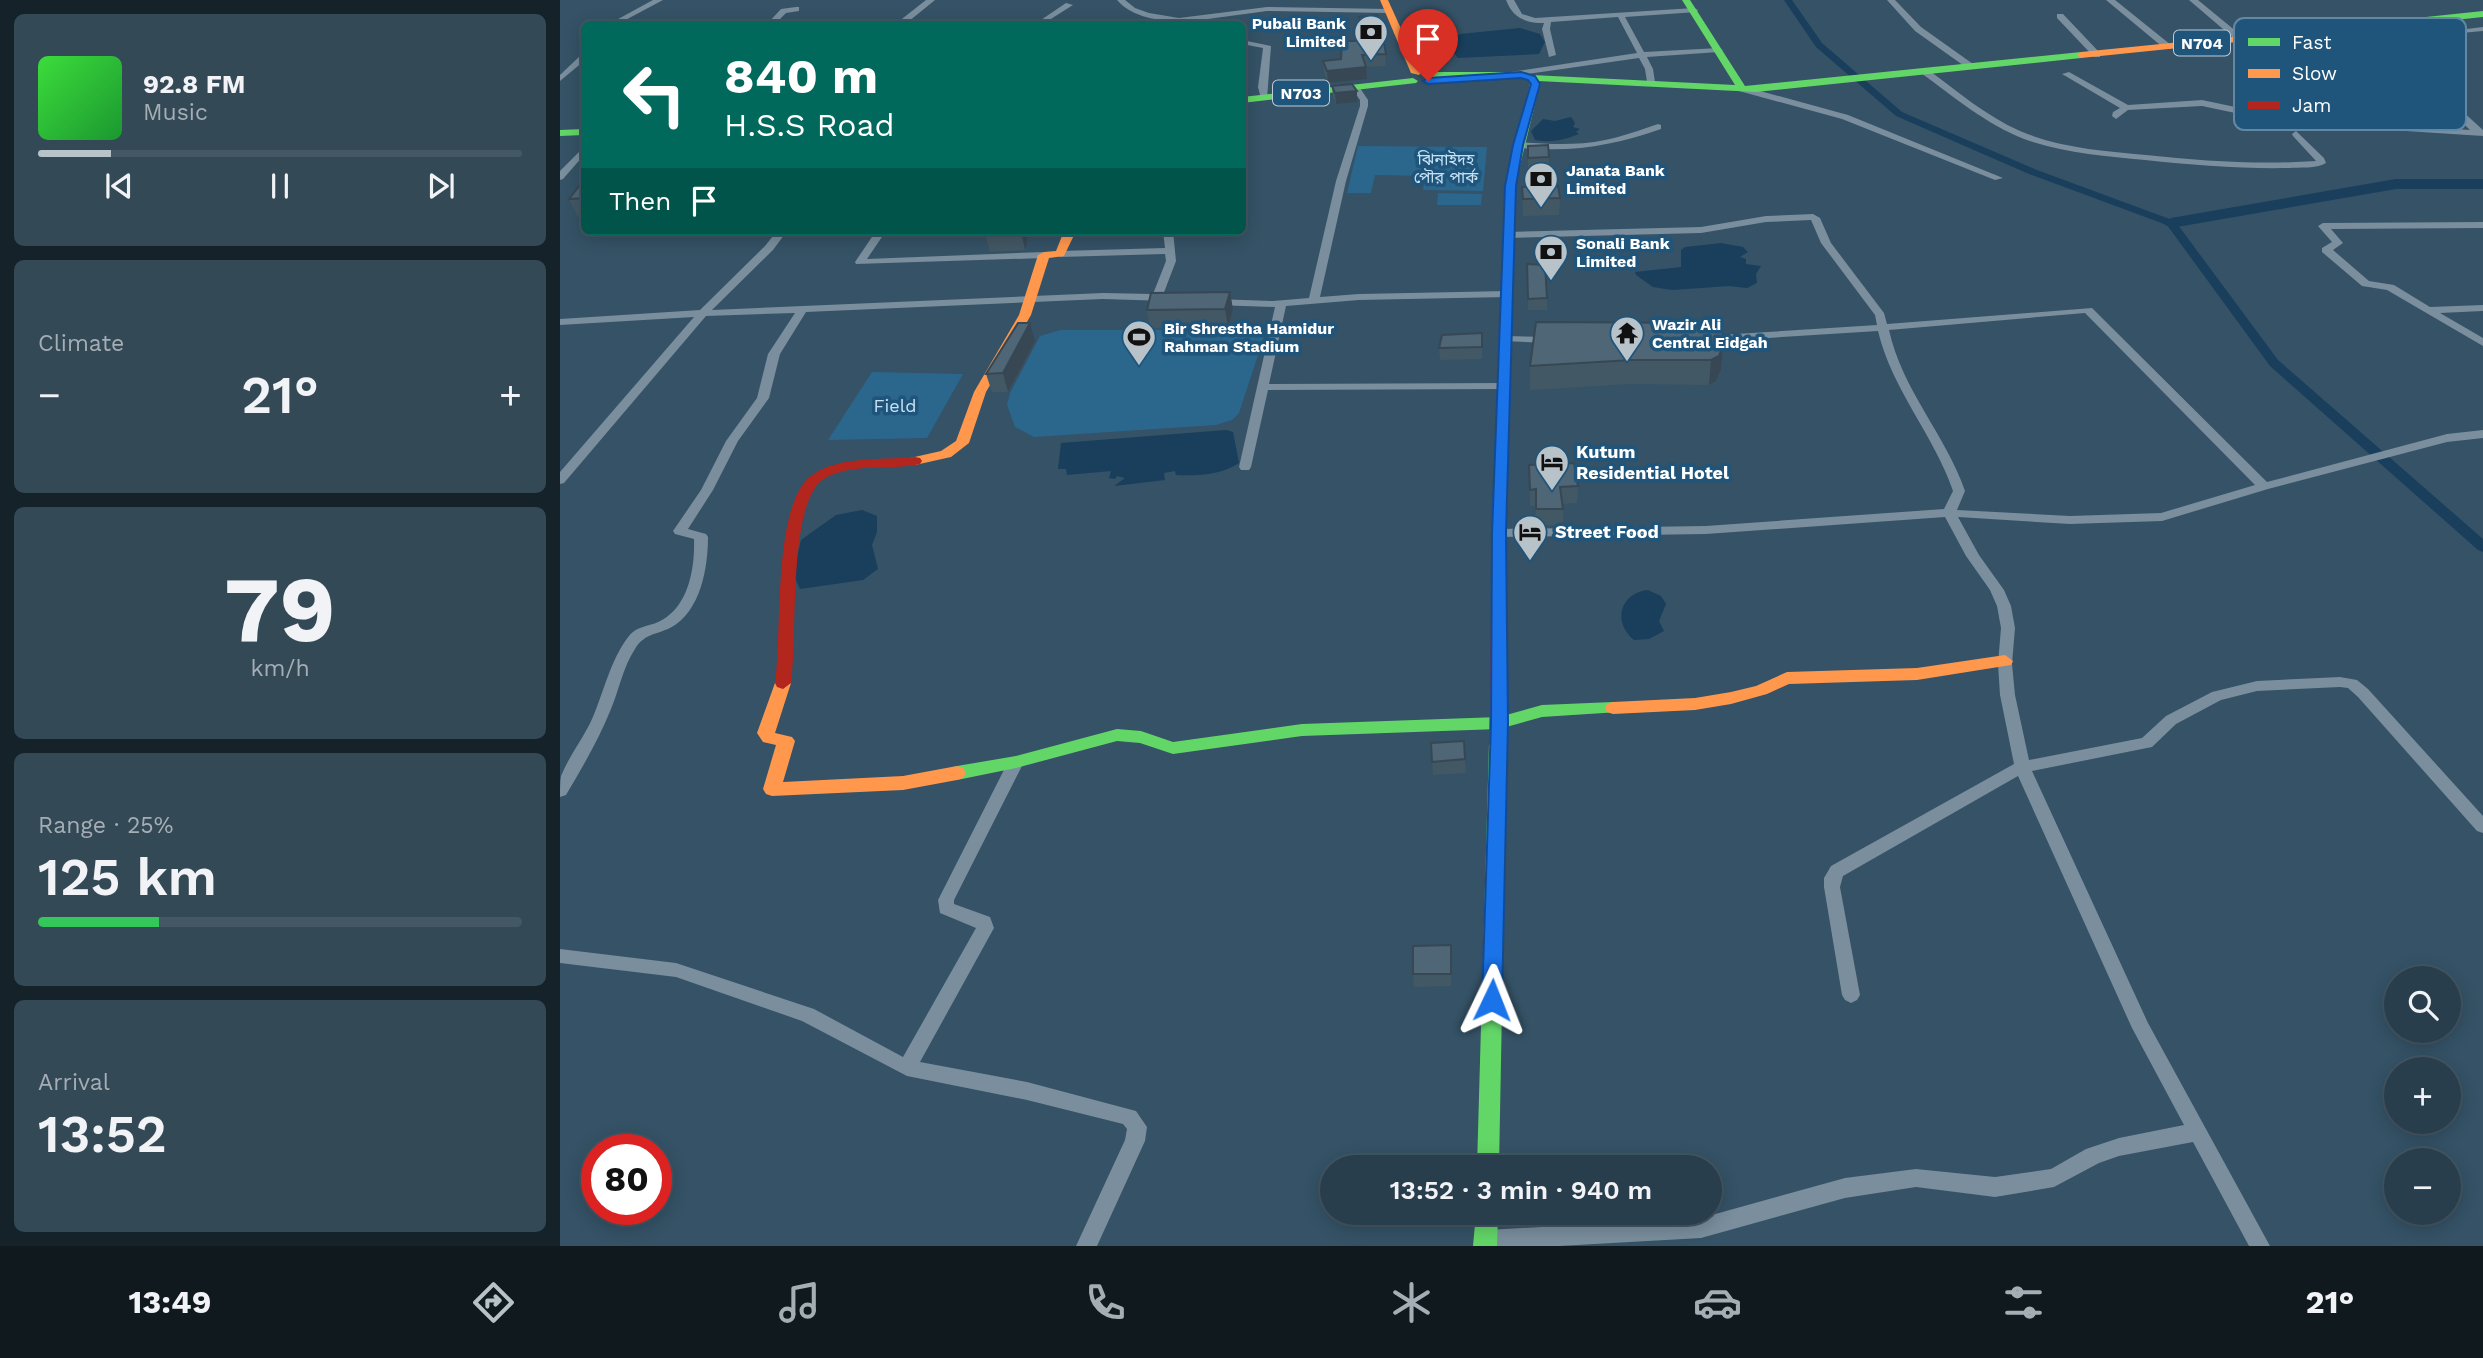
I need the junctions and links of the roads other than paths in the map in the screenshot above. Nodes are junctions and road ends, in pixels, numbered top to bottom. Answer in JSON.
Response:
{"nodes":[{"id":1,"x":659,"y":0,"type":"edge"},
{"id":2,"x":931,"y":0,"type":"edge"},
{"id":3,"x":1121,"y":0,"type":"edge"},
{"id":4,"x":1510,"y":0,"type":"edge"},
{"id":5,"x":1891,"y":0,"type":"edge"},
{"id":6,"x":2110,"y":0,"type":"edge"},
{"id":7,"x":2193,"y":0,"type":"edge"},
{"id":8,"x":1388,"y":4,"type":"edge"},
{"id":9,"x":1069,"y":5,"type":"dead end"},
{"id":10,"x":1690,"y":5,"type":"edge"},
{"id":11,"x":796,"y":9,"type":"dead end"},
{"id":12,"x":1225,"y":14,"type":"junction"},
{"id":13,"x":2483,"y":14,"type":"edge"},
{"id":14,"x":1621,"y":16,"type":"junction"},
{"id":15,"x":2060,"y":16,"type":"dead end"},
{"id":16,"x":2443,"y":18,"type":"edge"},
{"id":17,"x":1548,"y":20,"type":"junction"},
{"id":18,"x":619,"y":21,"type":"edge"},
{"id":19,"x":774,"y":21,"type":"edge"},
{"id":20,"x":906,"y":21,"type":"edge"},
{"id":21,"x":1044,"y":21,"type":"edge"},
{"id":22,"x":1173,"y":21,"type":"edge"},
{"id":23,"x":1183,"y":21,"type":"edge"},
{"id":24,"x":1220,"y":21,"type":"edge"},
{"id":25,"x":2234,"y":30,"type":"edge"},
{"id":26,"x":2234,"y":39,"type":"edge"},
{"id":27,"x":1246,"y":43,"type":"edge"},
{"id":28,"x":2168,"y":47,"type":"junction"},
{"id":29,"x":1719,"y":50,"type":"junction"},
{"id":30,"x":1552,"y":55,"type":"dead end"},
{"id":31,"x":1642,"y":55,"type":"junction"},
{"id":32,"x":2097,"y":55,"type":"junction"},
{"id":33,"x":581,"y":60,"type":"edge"},
{"id":34,"x":1969,"y":66,"type":"junction"},
{"id":35,"x":1922,"y":71,"type":"junction"},
{"id":36,"x":2066,"y":74,"type":"dead end"},
{"id":37,"x":1506,"y":75,"type":"junction"},
{"id":38,"x":1420,"y":76,"type":"junction"},
{"id":39,"x":1532,"y":78,"type":"junction"},
{"id":40,"x":560,"y":79,"type":"edge"},
{"id":41,"x":1651,"y":82,"type":"junction"},
{"id":42,"x":1357,"y":87,"type":"junction"},
{"id":43,"x":1742,"y":89,"type":"junction"},
{"id":44,"x":1264,"y":97,"type":"junction"},
{"id":45,"x":1246,"y":99,"type":"edge"},
{"id":46,"x":2127,"y":108,"type":"junction"},
{"id":47,"x":2234,"y":111,"type":"edge"},
{"id":48,"x":2116,"y":116,"type":"dead end"},
{"id":49,"x":2466,"y":120,"type":"edge"},
{"id":50,"x":1658,"y":127,"type":"dead end"},
{"id":51,"x":2429,"y":130,"type":"edge"},
{"id":52,"x":560,"y":132,"type":"edge"},
{"id":53,"x":581,"y":132,"type":"edge"},
{"id":54,"x":2480,"y":133,"type":"edge"},
{"id":55,"x":2297,"y":134,"type":"dead end"},
{"id":56,"x":1518,"y":145,"type":"junction"},
{"id":57,"x":581,"y":153,"type":"edge"},
{"id":58,"x":560,"y":177,"type":"edge"},
{"id":59,"x":1998,"y":178,"type":"dead end"},
{"id":60,"x":2483,"y":225,"type":"edge"},
{"id":61,"x":779,"y":235,"type":"edge"},
{"id":62,"x":878,"y":235,"type":"edge"},
{"id":63,"x":1067,"y":235,"type":"edge"},
{"id":64,"x":1167,"y":235,"type":"edge"},
{"id":65,"x":1508,"y":235,"type":"junction"},
{"id":66,"x":1169,"y":251,"type":"junction"},
{"id":67,"x":1052,"y":255,"type":"junction"},
{"id":68,"x":1507,"y":294,"type":"junction"},
{"id":69,"x":1157,"y":297,"type":"junction"},
{"id":70,"x":1175,"y":298,"type":"edge"},
{"id":71,"x":1028,"y":300,"type":"junction"},
{"id":72,"x":1314,"y":300,"type":"junction"},
{"id":73,"x":1207,"y":302,"type":"edge"},
{"id":74,"x":1281,"y":303,"type":"junction"},
{"id":75,"x":803,"y":309,"type":"junction"},
{"id":76,"x":2483,"y":309,"type":"edge"},
{"id":77,"x":2426,"y":310,"type":"junction"},
{"id":78,"x":702,"y":314,"type":"junction"},
{"id":79,"x":560,"y":323,"type":"edge"},
{"id":80,"x":1882,"y":328,"type":"junction"},
{"id":81,"x":1507,"y":339,"type":"junction"},
{"id":82,"x":1560,"y":340,"type":"edge"},
{"id":83,"x":1687,"y":340,"type":"edge"},
{"id":84,"x":2483,"y":343,"type":"edge"},
{"id":85,"x":1505,"y":386,"type":"junction"},
{"id":86,"x":1263,"y":387,"type":"junction"},
{"id":87,"x":2483,"y":434,"type":"edge"},
{"id":88,"x":1245,"y":467,"type":"dead end"},
{"id":89,"x":560,"y":480,"type":"edge"},
{"id":90,"x":2264,"y":486,"type":"junction"},
{"id":91,"x":1949,"y":513,"type":"junction"},
{"id":92,"x":1499,"y":533,"type":"junction"},
{"id":93,"x":2005,"y":661,"type":"junction"},
{"id":94,"x":1500,"y":723,"type":"junction"},
{"id":95,"x":1016,"y":762,"type":"junction"},
{"id":96,"x":2022,"y":766,"type":"junction"},
{"id":97,"x":560,"y":791,"type":"edge"},
{"id":98,"x":2483,"y":827,"type":"edge"},
{"id":99,"x":560,"y":956,"type":"edge"},
{"id":100,"x":1850,"y":995,"type":"dead end"},
{"id":101,"x":908,"y":1068,"type":"junction"},
{"id":102,"x":2196,"y":1132,"type":"junction"},
{"id":103,"x":1488,"y":1155,"type":"edge"},
{"id":104,"x":1487,"y":1225,"type":"edge"},
{"id":105,"x":1486,"y":1243,"type":"edge"},
{"id":106,"x":1086,"y":1246,"type":"edge"},
{"id":107,"x":2260,"y":1246,"type":"edge"}],
"edges":[{"from":1,"to":18,"type":"street"},
{"from":2,"to":20,"type":"street"},
{"from":3,"to":22,"type":"street"},
{"from":4,"to":17,"type":"street"},
{"from":5,"to":34,"type":"street"},
{"from":6,"to":28,"type":"street"},
{"from":7,"to":25,"type":"street"},
{"from":8,"to":12,"type":"street"},
{"from":8,"to":38,"type":"main road"},
{"from":9,"to":21,"type":"street"},
{"from":10,"to":14,"type":"street"},
{"from":10,"to":29,"type":"main road"},
{"from":11,"to":19,"type":"street"},
{"from":12,"to":23,"type":"street"},
{"from":12,"to":24,"type":"street"},
{"from":13,"to":16,"type":"main road","number":"N704"},
{"from":14,"to":17,"type":"street"},
{"from":14,"to":31,"type":"street"},
{"from":15,"to":32,"type":"street"},
{"from":17,"to":30,"type":"street"},
{"from":26,"to":28,"type":"main road","number":"N704"},
{"from":27,"to":44,"type":"street"},
{"from":28,"to":32,"type":"main road","number":"N704"},
{"from":29,"to":31,"type":"street"},
{"from":29,"to":43,"type":"main road"},
{"from":31,"to":37,"type":"street"},
{"from":31,"to":41,"type":"street"},
{"from":32,"to":34,"type":"main road","number":"N704"},
{"from":33,"to":40,"type":"street"},
{"from":34,"to":35,"type":"main road","number":"N704"},
{"from":35,"to":43,"type":"main road","number":"N704"},
{"from":35,"to":55,"type":"street"},
{"from":36,"to":46,"type":"street"},
{"from":37,"to":38,"type":"main road","number":"N703"},
{"from":37,"to":39,"type":"main road","number":"N703"},
{"from":38,"to":42,"type":"main road","number":"N703"},
{"from":39,"to":41,"type":"main road","number":"N704"},
{"from":39,"to":56,"type":"main road"},
{"from":41,"to":43,"type":"main road","number":"N704"},
{"from":42,"to":44,"type":"main road","number":"N703"},
{"from":42,"to":72,"type":"street"},
{"from":43,"to":59,"type":"street"},
{"from":44,"to":45,"type":"main road","number":"N703"},
{"from":46,"to":47,"type":"street"},
{"from":46,"to":48,"type":"street"},
{"from":49,"to":54,"type":"street"},
{"from":50,"to":56,"type":"street"},
{"from":51,"to":54,"type":"street"},
{"from":52,"to":53,"type":"main road"},
{"from":56,"to":65,"type":"main road"},
{"from":57,"to":58,"type":"street"},
{"from":60,"to":77,"type":"street"},
{"from":61,"to":78,"type":"street"},
{"from":62,"to":67,"type":"street"},
{"from":63,"to":67,"type":"main road"},
{"from":64,"to":66,"type":"street"},
{"from":65,"to":68,"type":"main road"},
{"from":65,"to":80,"type":"street"},
{"from":66,"to":67,"type":"street"},
{"from":66,"to":69,"type":"street"},
{"from":67,"to":71,"type":"main road"},
{"from":68,"to":72,"type":"street"},
{"from":68,"to":81,"type":"main road"},
{"from":69,"to":70,"type":"street"},
{"from":69,"to":71,"type":"street"},
{"from":71,"to":75,"type":"street"},
{"from":71,"to":95,"type":"main road"},
{"from":72,"to":74,"type":"street"},
{"from":73,"to":74,"type":"street"},
{"from":74,"to":86,"type":"street"},
{"from":75,"to":78,"type":"street"},
{"from":75,"to":97,"type":"street"},
{"from":76,"to":77,"type":"street"},
{"from":77,"to":84,"type":"street"},
{"from":78,"to":79,"type":"street"},
{"from":78,"to":89,"type":"street"},
{"from":80,"to":83,"type":"street"},
{"from":80,"to":90,"type":"street"},
{"from":80,"to":91,"type":"street"},
{"from":81,"to":82,"type":"street"},
{"from":81,"to":85,"type":"main road"},
{"from":85,"to":86,"type":"street"},
{"from":85,"to":92,"type":"main road"},
{"from":86,"to":88,"type":"street"},
{"from":87,"to":90,"type":"street"},
{"from":90,"to":91,"type":"street"},
{"from":91,"to":92,"type":"street"},
{"from":91,"to":93,"type":"street"},
{"from":92,"to":94,"type":"main road"},
{"from":93,"to":94,"type":"main road"},
{"from":93,"to":96,"type":"street"},
{"from":94,"to":95,"type":"main road"},
{"from":94,"to":103,"type":"main road"},
{"from":95,"to":101,"type":"street"},
{"from":96,"to":98,"type":"street"},
{"from":96,"to":100,"type":"street"},
{"from":96,"to":102,"type":"street"},
{"from":99,"to":101,"type":"street"},
{"from":101,"to":106,"type":"street"},
{"from":102,"to":105,"type":"street"},
{"from":102,"to":107,"type":"street"},
{"from":104,"to":105,"type":"main road"}]}
